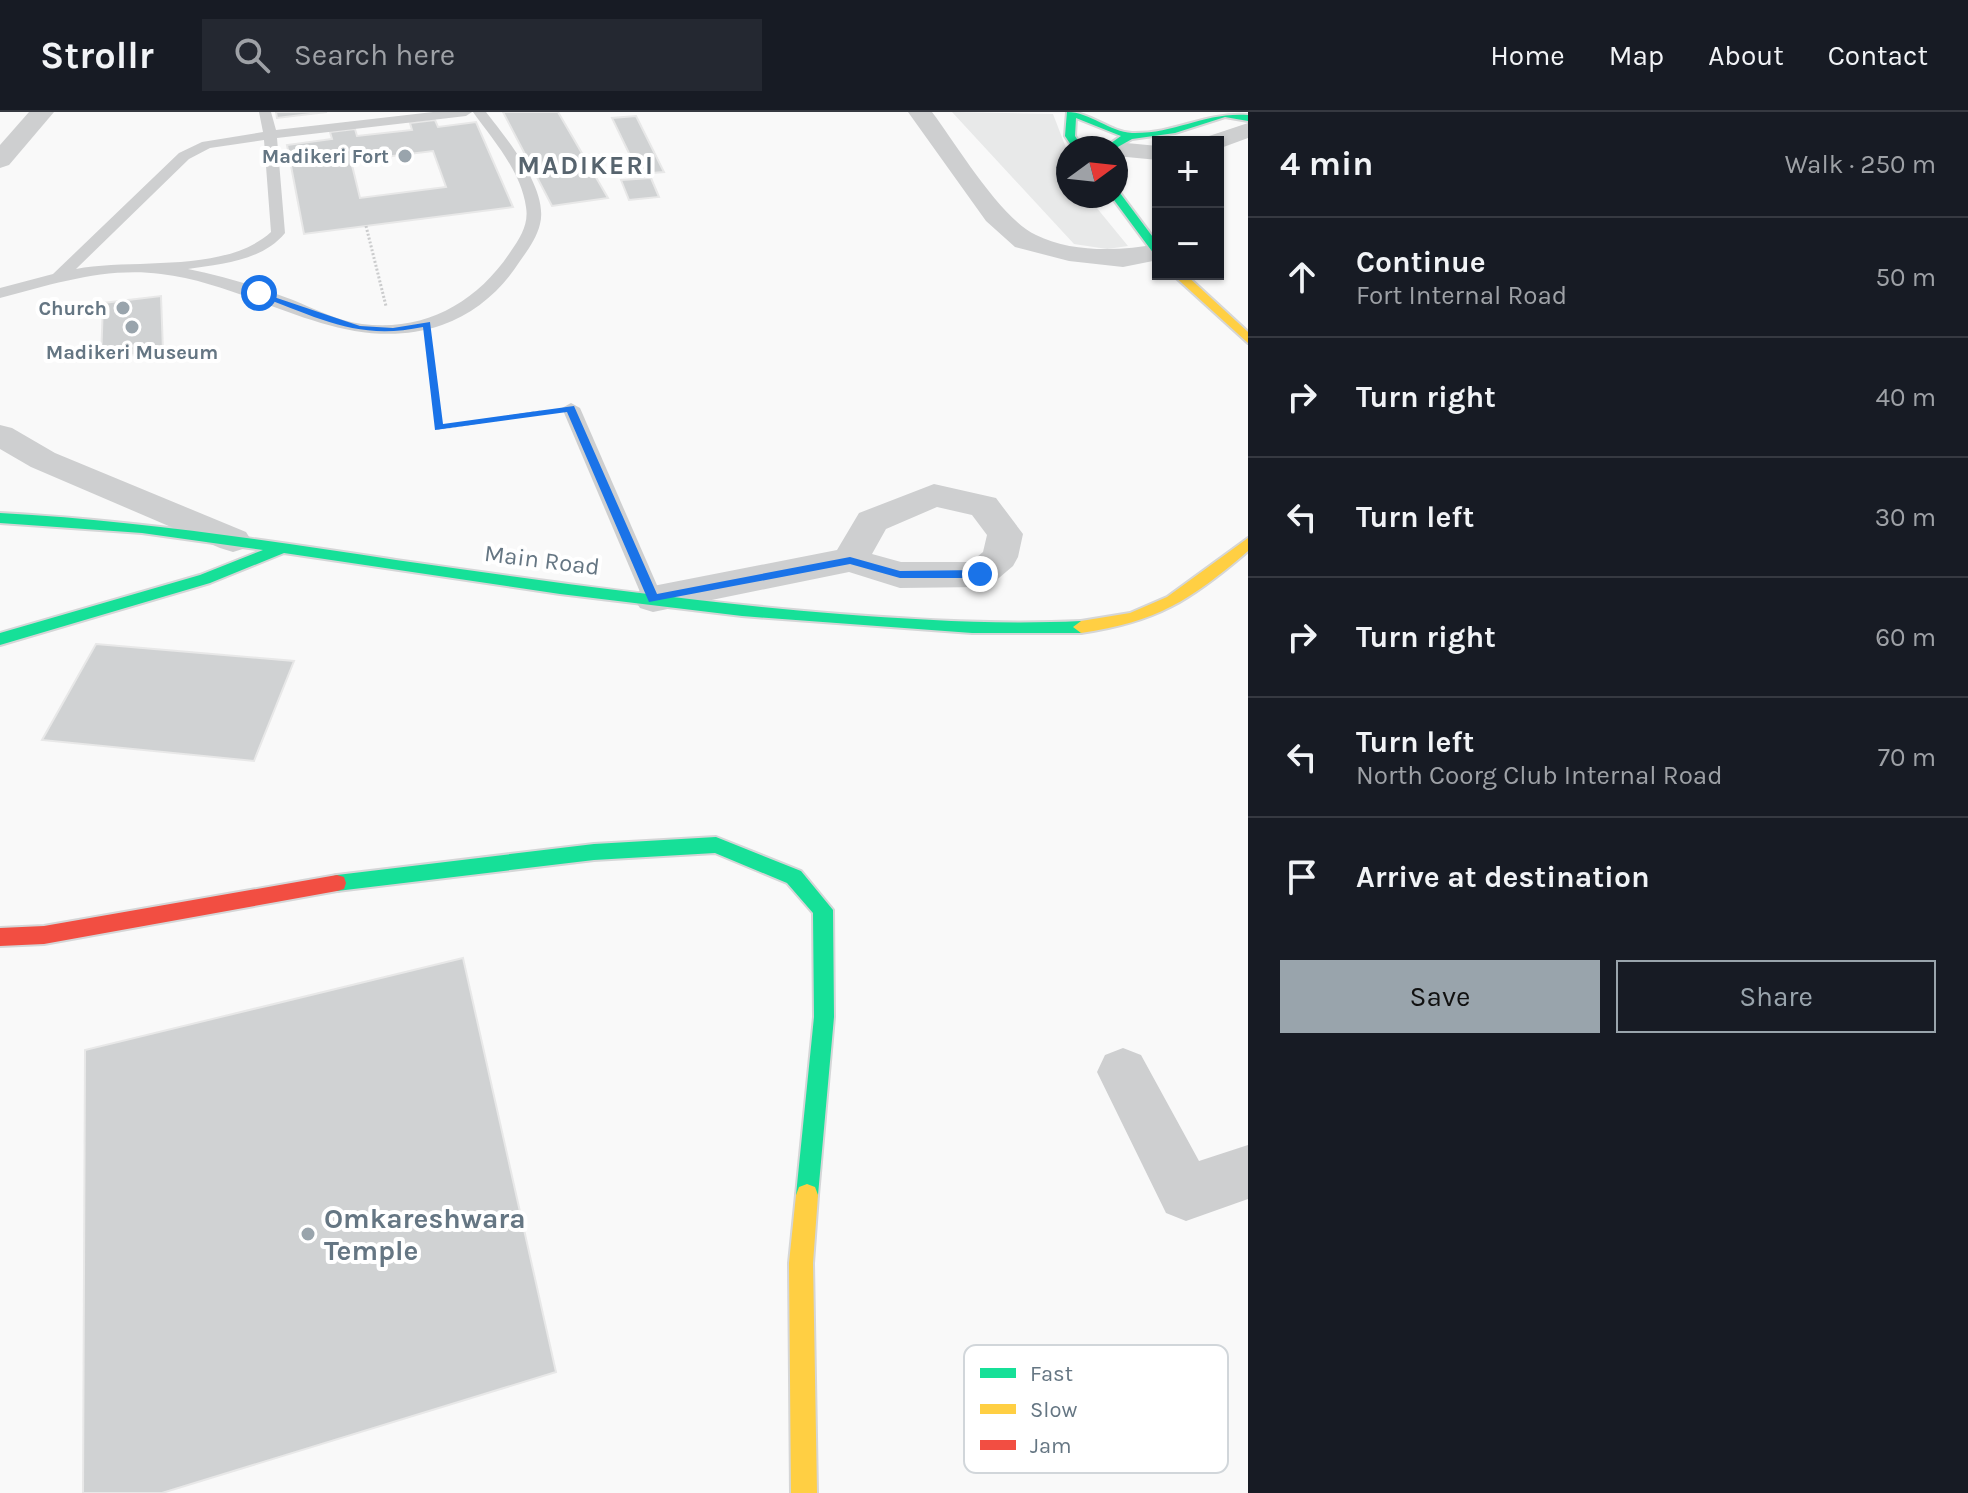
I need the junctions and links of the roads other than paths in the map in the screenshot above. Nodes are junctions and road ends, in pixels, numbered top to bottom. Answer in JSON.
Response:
{"nodes":[{"id":1,"x":42,"y":112,"type":"edge"},
{"id":2,"x":265,"y":112,"type":"edge"},
{"id":3,"x":466,"y":112,"type":"edge"},
{"id":4,"x":479,"y":112,"type":"edge"},
{"id":5,"x":920,"y":112,"type":"edge"},
{"id":6,"x":1070,"y":113,"type":"edge"},
{"id":7,"x":1227,"y":113,"type":"edge"},
{"id":8,"x":1248,"y":118,"type":"edge"},
{"id":9,"x":1248,"y":130,"type":"edge"},
{"id":10,"x":270,"y":135,"type":"junction"},
{"id":11,"x":1070,"y":136,"type":"edge"},
{"id":12,"x":1111,"y":136,"type":"edge"},
{"id":13,"x":1224,"y":139,"type":"edge"},
{"id":14,"x":1128,"y":141,"type":"edge"},
{"id":15,"x":1128,"y":144,"type":"edge"},
{"id":16,"x":1152,"y":151,"type":"edge"},
{"id":17,"x":0,"y":160,"type":"edge"},
{"id":18,"x":1126,"y":208,"type":"edge"},
{"id":19,"x":1152,"y":244,"type":"edge"},
{"id":20,"x":1152,"y":253,"type":"edge"},
{"id":21,"x":161,"y":269,"type":"junction"},
{"id":22,"x":58,"y":277,"type":"junction"},
{"id":23,"x":1184,"y":280,"type":"edge"},
{"id":24,"x":0,"y":293,"type":"edge"},
{"id":25,"x":1248,"y":339,"type":"edge"},
{"id":26,"x":571,"y":408,"type":"road end"},
{"id":27,"x":0,"y":435,"type":"edge"},
{"id":28,"x":0,"y":518,"type":"edge"},
{"id":29,"x":233,"y":540,"type":"junction"},
{"id":30,"x":1248,"y":543,"type":"edge"},
{"id":31,"x":281,"y":548,"type":"junction"},
{"id":32,"x":850,"y":560,"type":"dead end"},
{"id":33,"x":653,"y":599,"type":"junction"},
{"id":34,"x":0,"y":639,"type":"edge"},
{"id":35,"x":0,"y":937,"type":"edge"},
{"id":36,"x":1123,"y":1072,"type":"dead end"},
{"id":37,"x":1248,"y":1172,"type":"edge"},
{"id":38,"x":804,"y":1493,"type":"edge"}],
"edges":[{"from":1,"to":17,"type":"street"},
{"from":2,"to":10,"type":"lane"},
{"from":3,"to":10,"type":"lane"},
{"from":4,"to":21,"type":"lane"},
{"from":5,"to":20,"type":"street"},
{"from":6,"to":11,"type":"main road"},
{"from":6,"to":12,"type":"main road"},
{"from":7,"to":8,"type":"main road"},
{"from":7,"to":14,"type":"main road"},
{"from":9,"to":13,"type":"street"},
{"from":10,"to":21,"type":"lane"},
{"from":10,"to":22,"type":"lane"},
{"from":15,"to":16,"type":"street"},
{"from":18,"to":19,"type":"main road"},
{"from":21,"to":22,"type":"lane"},
{"from":22,"to":24,"type":"lane"},
{"from":23,"to":25,"type":"main road"},
{"from":26,"to":33,"type":"lane"},
{"from":27,"to":29,"type":"street"},
{"from":28,"to":29,"type":"main road","name":"Main Road"},
{"from":29,"to":31,"type":"main road","name":"Main Road"},
{"from":30,"to":33,"type":"main road","name":"Main Road"},
{"from":31,"to":33,"type":"main road","name":"Main Road"},
{"from":31,"to":34,"type":"main road"},
{"from":32,"to":33,"type":"street"},
{"from":35,"to":38,"type":"main road"},
{"from":36,"to":37,"type":"street"}]}
